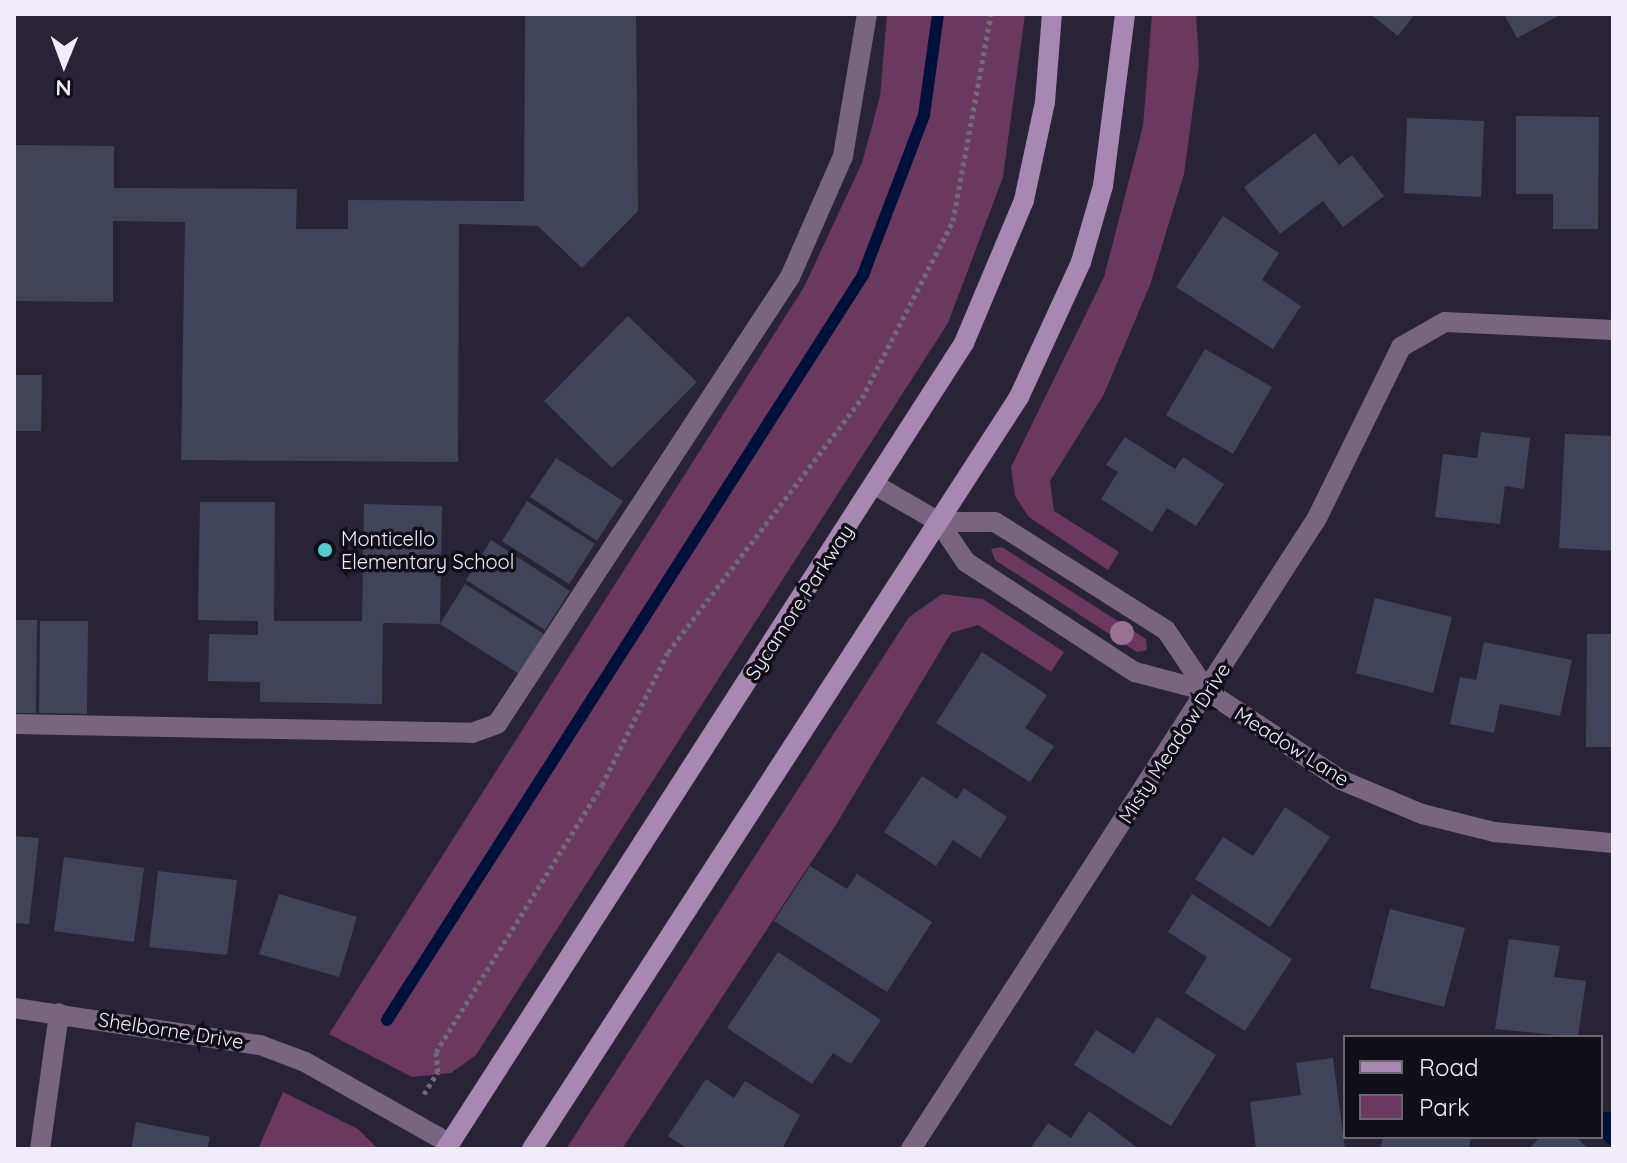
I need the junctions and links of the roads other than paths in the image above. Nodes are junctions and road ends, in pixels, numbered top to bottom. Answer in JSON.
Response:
{"nodes":[{"id":1,"x":867,"y":14,"type":"edge"},
{"id":2,"x":1052,"y":14,"type":"edge"},
{"id":3,"x":1125,"y":14,"type":"edge"},
{"id":4,"x":1613,"y":330,"type":"edge"},
{"id":5,"x":875,"y":485,"type":"junction"},
{"id":6,"x":939,"y":522,"type":"junction"},
{"id":7,"x":1207,"y":691,"type":"junction"},
{"id":8,"x":14,"y":724,"type":"edge"},
{"id":9,"x":1613,"y":843,"type":"edge"},
{"id":10,"x":14,"y":1008,"type":"edge"},
{"id":11,"x":59,"y":1013,"type":"junction"},
{"id":12,"x":447,"y":1146,"type":"edge"},
{"id":13,"x":40,"y":1149,"type":"edge"},
{"id":14,"x":532,"y":1149,"type":"edge"},
{"id":15,"x":911,"y":1149,"type":"edge"}],
"edges":[{"from":1,"to":8,"type":"street"},
{"from":2,"to":5,"type":"main road","name":"Sycamore Parkway"},
{"from":3,"to":6,"type":"main road"},
{"from":4,"to":7,"type":"street","name":"Misty Meadow Drive"},
{"from":5,"to":6,"type":"street","name":"Meadow Lane"},
{"from":5,"to":12,"type":"main road","name":"Sycamore Parkway"},
{"from":6,"to":7,"type":"street","name":"Meadow Lane"},
{"from":6,"to":7,"type":"street","name":"Meadow Lane"},
{"from":6,"to":14,"type":"main road"},
{"from":7,"to":9,"type":"street","name":"Meadow Lane"},
{"from":7,"to":15,"type":"street","name":"Misty Meadow Drive"},
{"from":10,"to":11,"type":"street","name":"Shelborne Drive"},
{"from":11,"to":12,"type":"street","name":"Shelborne Drive"},
{"from":11,"to":13,"type":"street"}]}
